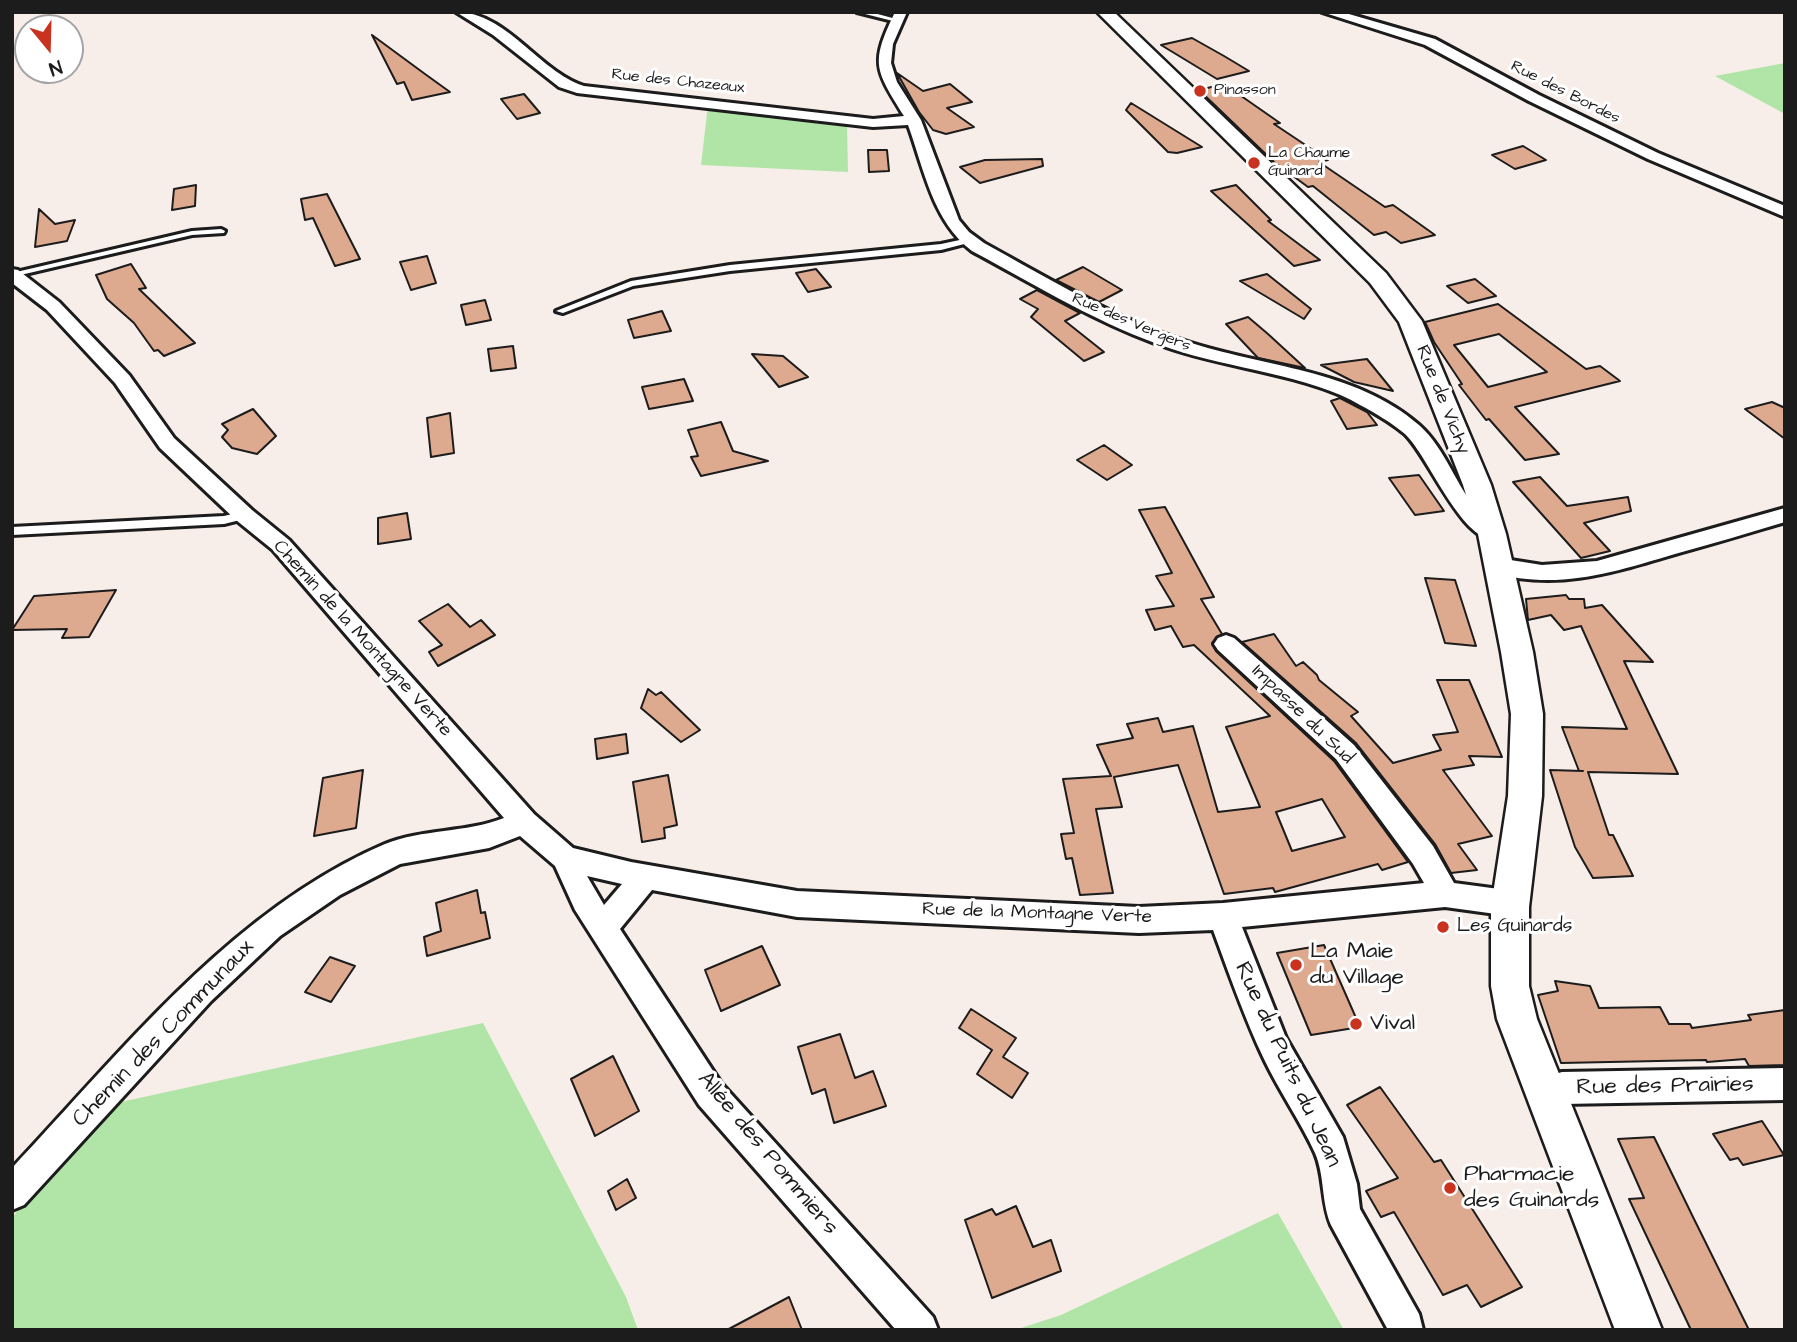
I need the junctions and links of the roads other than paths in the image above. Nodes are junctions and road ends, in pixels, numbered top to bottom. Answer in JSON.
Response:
{"nodes":[{"id":1,"x":462,"y":12,"type":"edge"},
{"id":2,"x":860,"y":12,"type":"edge"},
{"id":3,"x":1105,"y":12,"type":"edge"},
{"id":4,"x":1328,"y":12,"type":"edge"},
{"id":5,"x":899,"y":16,"type":"edge"},
{"id":6,"x":1402,"y":19,"type":"dead end"},
{"id":7,"x":1413,"y":37,"type":"junction"},
{"id":8,"x":914,"y":120,"type":"junction"},
{"id":9,"x":1785,"y":212,"type":"edge"},
{"id":10,"x":221,"y":231,"type":"dead end"},
{"id":11,"x":969,"y":240,"type":"junction"},
{"id":12,"x":13,"y":274,"type":"edge"},
{"id":13,"x":559,"y":311,"type":"dead end"},
{"id":14,"x":244,"y":515,"type":"junction"},
{"id":15,"x":1785,"y":515,"type":"edge"},
{"id":16,"x":12,"y":531,"type":"edge"},
{"id":17,"x":1495,"y":550,"type":"junction"},
{"id":18,"x":1226,"y":644,"type":"dead end"},
{"id":19,"x":524,"y":822,"type":"junction"},
{"id":20,"x":565,"y":858,"type":"junction"},
{"id":21,"x":646,"y":877,"type":"junction"},
{"id":22,"x":1446,"y":894,"type":"junction"},
{"id":23,"x":1510,"y":907,"type":"junction"},
{"id":24,"x":1223,"y":915,"type":"junction"},
{"id":25,"x":603,"y":927,"type":"junction"},
{"id":26,"x":1785,"y":1084,"type":"edge"},
{"id":27,"x":1546,"y":1091,"type":"junction"},
{"id":28,"x":12,"y":1193,"type":"edge"},
{"id":29,"x":1406,"y":1326,"type":"dead end"},
{"id":30,"x":920,"y":1330,"type":"edge"},
{"id":31,"x":1639,"y":1330,"type":"edge"}],
"edges":[{"from":1,"to":8,"type":"street","name":"Rue des Chazeaux"},
{"from":2,"to":5,"type":"lane"},
{"from":3,"to":17,"type":"street","name":"Rue de Vichy"},
{"from":4,"to":7,"type":"street","name":"Rue des Bordes"},
{"from":5,"to":8,"type":"street","name":"Rue des Vergers"},
{"from":6,"to":7,"type":"street"},
{"from":7,"to":9,"type":"street","name":"Rue des Bordes"},
{"from":8,"to":11,"type":"street","name":"Rue des Vergers"},
{"from":10,"to":12,"type":"lane"},
{"from":11,"to":13,"type":"lane"},
{"from":11,"to":17,"type":"street","name":"Rue des Vergers"},
{"from":12,"to":14,"type":"street","name":"Chemin de la Montagne Verte"},
{"from":14,"to":16,"type":"lane"},
{"from":14,"to":19,"type":"street","name":"Chemin de la Montagne Verte"},
{"from":15,"to":17,"type":"street"},
{"from":17,"to":23,"type":"street","name":"Rue de Vichy"},
{"from":18,"to":22,"type":"street","name":"Impasse du Sud"},
{"from":19,"to":20,"type":"street","name":"Chemin de la Montagne Verte"},
{"from":19,"to":28,"type":"street","name":"Chemin des Communaux"},
{"from":20,"to":21,"type":"street","name":"Rue de la Montagne Verte"},
{"from":20,"to":25,"type":"street","name":"Allée des Pommiers"},
{"from":21,"to":24,"type":"street","name":"Rue de la Montagne Verte"},
{"from":21,"to":25,"type":"street"},
{"from":22,"to":23,"type":"street","name":"Rue de la Montagne Verte"},
{"from":22,"to":24,"type":"street","name":"Rue de la Montagne Verte"},
{"from":23,"to":27,"type":"street","name":"Rue de Vichy"},
{"from":24,"to":29,"type":"street","name":"Rue du Puits du Jean"},
{"from":25,"to":30,"type":"street","name":"Allée des Pommiers"},
{"from":26,"to":27,"type":"street","name":"Rue des Prairies"},
{"from":27,"to":31,"type":"street","name":"Rue de Vichy"}]}
